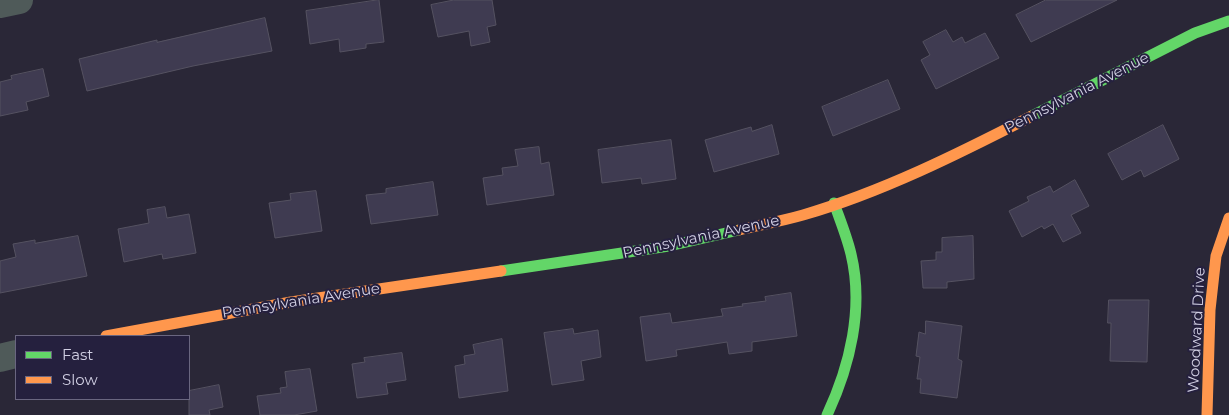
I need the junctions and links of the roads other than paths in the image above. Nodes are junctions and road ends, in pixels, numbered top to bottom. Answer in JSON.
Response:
{"nodes":[{"id":1,"x":18,"y":0,"type":"edge"},
{"id":2,"x":0,"y":4,"type":"edge"},
{"id":3,"x":1229,"y":21,"type":"edge"},
{"id":4,"x":834,"y":204,"type":"junction"},
{"id":5,"x":1229,"y":218,"type":"edge"},
{"id":6,"x":111,"y":335,"type":"edge"},
{"id":7,"x":15,"y":354,"type":"edge"},
{"id":8,"x":0,"y":358,"type":"edge"},
{"id":9,"x":827,"y":415,"type":"edge"},
{"id":10,"x":1207,"y":415,"type":"edge"}],
"edges":[{"from":1,"to":2,"type":"street"},
{"from":3,"to":4,"type":"street","name":"Pennsylvania Avenue"},
{"from":4,"to":6,"type":"street","name":"Pennsylvania Avenue"},
{"from":4,"to":9,"type":"street"},
{"from":5,"to":10,"type":"street","name":"Woodward Drive"},
{"from":7,"to":8,"type":"street"}]}
